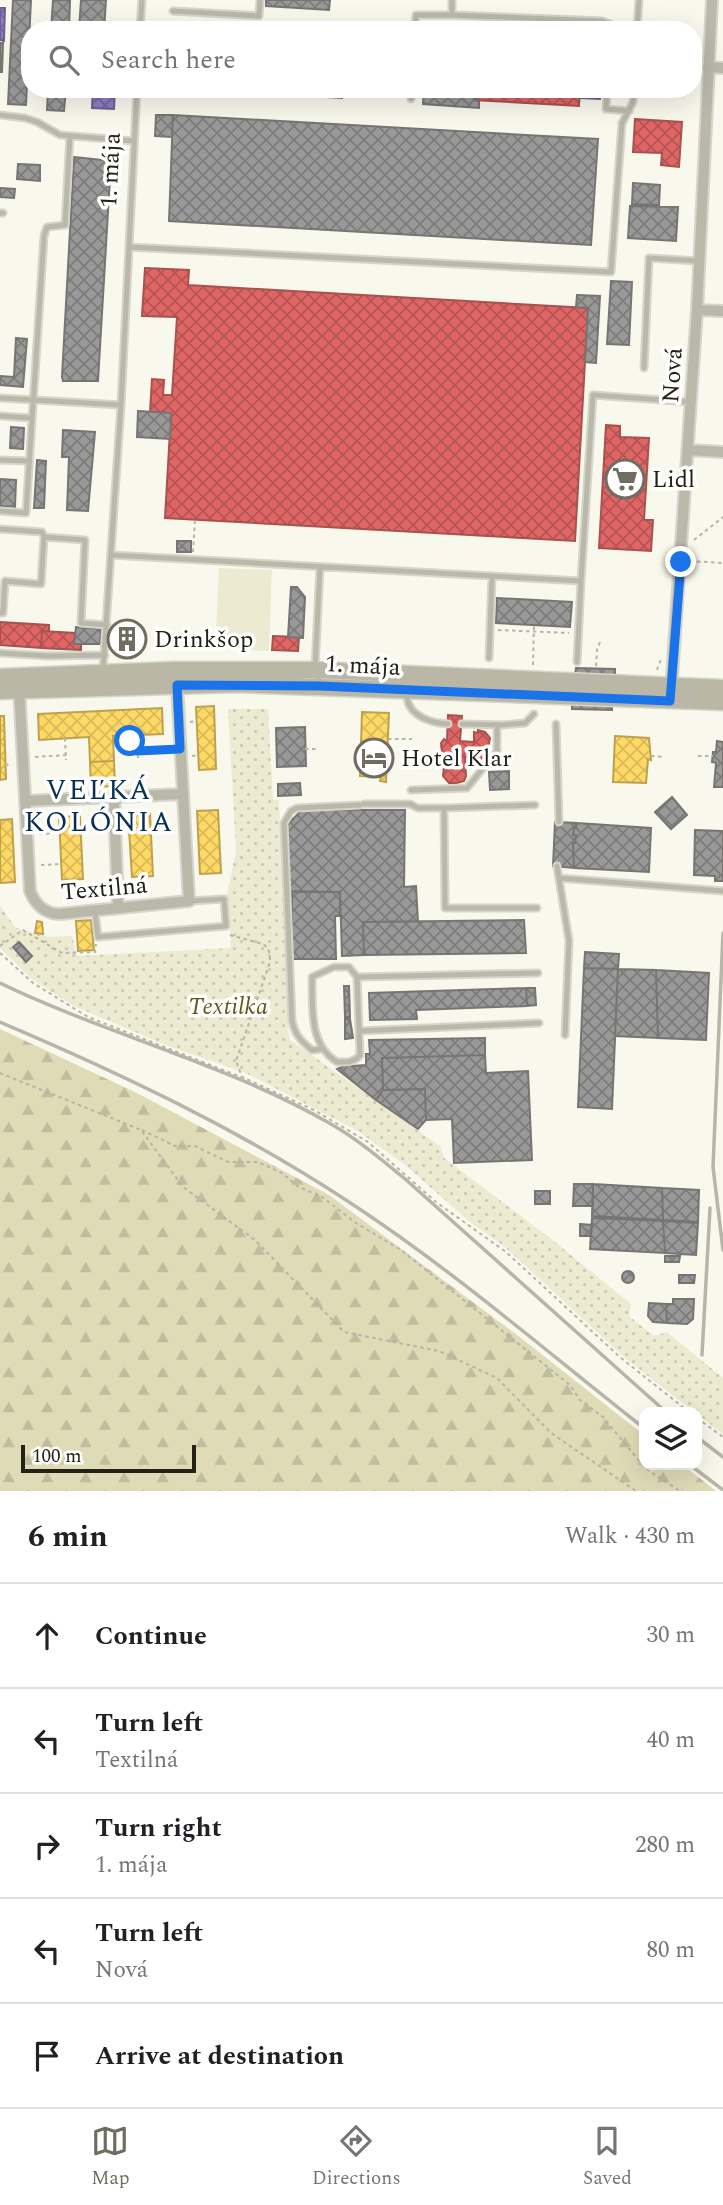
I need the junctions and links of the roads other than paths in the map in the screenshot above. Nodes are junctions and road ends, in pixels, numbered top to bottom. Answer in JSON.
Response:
{"nodes":[{"id":1,"x":142,"y":0,"type":"edge"},
{"id":2,"x":260,"y":0,"type":"edge"},
{"id":3,"x":452,"y":0,"type":"edge"},
{"id":4,"x":639,"y":0,"type":"edge"},
{"id":5,"x":712,"y":0,"type":"edge"},
{"id":6,"x":173,"y":11,"type":"dead end"},
{"id":7,"x":452,"y":15,"type":"junction"},
{"id":8,"x":141,"y":21,"type":"edge"},
{"id":9,"x":416,"y":21,"type":"edge"},
{"id":10,"x":602,"y":21,"type":"edge"},
{"id":11,"x":638,"y":21,"type":"edge"},
{"id":12,"x":708,"y":67,"type":"junction"},
{"id":13,"x":723,"y":68,"type":"edge"},
{"id":14,"x":136,"y":98,"type":"edge"},
{"id":15,"x":607,"y":98,"type":"edge"},
{"id":16,"x":634,"y":98,"type":"edge"},
{"id":17,"x":629,"y":111,"type":"junction"},
{"id":18,"x":0,"y":115,"type":"edge"},
{"id":19,"x":70,"y":136,"type":"junction"},
{"id":20,"x":134,"y":141,"type":"junction"},
{"id":21,"x":129,"y":247,"type":"junction"},
{"id":22,"x":699,"y":261,"type":"junction"},
{"id":23,"x":697,"y":310,"type":"junction"},
{"id":24,"x":723,"y":311,"type":"edge"},
{"id":25,"x":644,"y":368,"type":"dead end"},
{"id":26,"x":0,"y":398,"type":"edge"},
{"id":27,"x":33,"y":400,"type":"junction"},
{"id":28,"x":691,"y":402,"type":"junction"},
{"id":29,"x":121,"y":405,"type":"junction"},
{"id":30,"x":0,"y":416,"type":"edge"},
{"id":31,"x":32,"y":418,"type":"junction"},
{"id":32,"x":688,"y":450,"type":"junction"},
{"id":33,"x":723,"y":452,"type":"edge"},
{"id":34,"x":0,"y":460,"type":"edge"},
{"id":35,"x":29,"y":461,"type":"junction"},
{"id":36,"x":0,"y":511,"type":"edge"},
{"id":37,"x":0,"y":529,"type":"edge"},
{"id":38,"x":44,"y":537,"type":"junction"},
{"id":39,"x":110,"y":555,"type":"junction"},
{"id":40,"x":320,"y":567,"type":"junction"},
{"id":41,"x":492,"y":576,"type":"junction"},
{"id":42,"x":581,"y":581,"type":"junction"},
{"id":43,"x":0,"y":612,"type":"edge"},
{"id":44,"x":107,"y":625,"type":"junction"},
{"id":45,"x":0,"y":653,"type":"edge"},
{"id":46,"x":105,"y":655,"type":"junction"},
{"id":47,"x":489,"y":658,"type":"dead end"},
{"id":48,"x":577,"y":662,"type":"dead end"},
{"id":49,"x":102,"y":672,"type":"junction"},
{"id":50,"x":0,"y":677,"type":"edge"},
{"id":51,"x":318,"y":678,"type":"junction"},
{"id":52,"x":19,"y":685,"type":"junction"},
{"id":53,"x":177,"y":685,"type":"junction"},
{"id":54,"x":723,"y":688,"type":"edge"},
{"id":55,"x":409,"y":690,"type":"junction"},
{"id":56,"x":0,"y":691,"type":"edge"},
{"id":57,"x":671,"y":693,"type":"junction"},
{"id":58,"x":723,"y":702,"type":"edge"},
{"id":59,"x":534,"y":714,"type":"dead end"},
{"id":60,"x":556,"y":723,"type":"dead end"},
{"id":61,"x":448,"y":724,"type":"dead end"},
{"id":62,"x":462,"y":724,"type":"dead end"},
{"id":63,"x":498,"y":725,"type":"junction"},
{"id":64,"x":411,"y":790,"type":"dead end"},
{"id":65,"x":182,"y":794,"type":"junction"},
{"id":66,"x":114,"y":797,"type":"junction"},
{"id":67,"x":26,"y":801,"type":"junction"},
{"id":68,"x":535,"y":805,"type":"dead end"},
{"id":69,"x":444,"y":808,"type":"junction"},
{"id":70,"x":559,"y":822,"type":"dead end"},
{"id":71,"x":557,"y":866,"type":"dead end"},
{"id":72,"x":559,"y":878,"type":"junction"},
{"id":73,"x":723,"y":891,"type":"edge"},
{"id":74,"x":189,"y":901,"type":"junction"},
{"id":75,"x":118,"y":908,"type":"junction"},
{"id":76,"x":537,"y":908,"type":"dead end"},
{"id":77,"x":95,"y":912,"type":"junction"},
{"id":78,"x":538,"y":973,"type":"dead end"},
{"id":79,"x":357,"y":977,"type":"junction"},
{"id":80,"x":539,"y":1023,"type":"dead end"},
{"id":81,"x":359,"y":1031,"type":"junction"},
{"id":82,"x":565,"y":1035,"type":"dead end"},
{"id":83,"x":322,"y":1049,"type":"junction"}],
"edges":[{"from":1,"to":8,"type":"lane"},
{"from":2,"to":6,"type":"lane"},
{"from":3,"to":7,"type":"lane"},
{"from":4,"to":11,"type":"lane"},
{"from":5,"to":12,"type":"street","name":"Nová"},
{"from":7,"to":9,"type":"lane"},
{"from":7,"to":10,"type":"lane"},
{"from":12,"to":13,"type":"street"},
{"from":12,"to":22,"type":"street","name":"Nová"},
{"from":14,"to":20,"type":"lane","name":"1. mája"},
{"from":15,"to":17,"type":"lane"},
{"from":16,"to":17,"type":"lane"},
{"from":17,"to":21,"type":"lane"},
{"from":18,"to":19,"type":"lane"},
{"from":19,"to":20,"type":"lane"},
{"from":19,"to":27,"type":"lane"},
{"from":20,"to":21,"type":"lane","name":"1. mája"},
{"from":21,"to":29,"type":"lane","name":"1. mája"},
{"from":22,"to":23,"type":"street","name":"Nová"},
{"from":22,"to":25,"type":"lane"},
{"from":23,"to":24,"type":"street"},
{"from":23,"to":28,"type":"street","name":"Nová"},
{"from":26,"to":27,"type":"lane"},
{"from":27,"to":29,"type":"lane"},
{"from":27,"to":31,"type":"lane"},
{"from":28,"to":32,"type":"street","name":"Nová"},
{"from":28,"to":42,"type":"lane"},
{"from":29,"to":39,"type":"lane","name":"1. mája"},
{"from":30,"to":31,"type":"lane"},
{"from":31,"to":35,"type":"lane"},
{"from":32,"to":33,"type":"street"},
{"from":32,"to":57,"type":"street","name":"Nová"},
{"from":34,"to":35,"type":"lane"},
{"from":35,"to":36,"type":"lane"},
{"from":37,"to":38,"type":"lane"},
{"from":38,"to":43,"type":"lane"},
{"from":38,"to":44,"type":"lane"},
{"from":39,"to":40,"type":"lane"},
{"from":39,"to":44,"type":"lane","name":"1. mája"},
{"from":40,"to":41,"type":"lane"},
{"from":40,"to":51,"type":"lane"},
{"from":41,"to":42,"type":"lane"},
{"from":41,"to":47,"type":"lane"},
{"from":42,"to":48,"type":"lane"},
{"from":44,"to":46,"type":"lane","name":"1. mája"},
{"from":45,"to":46,"type":"lane"},
{"from":46,"to":49,"type":"lane","name":"1. mája"},
{"from":49,"to":51,"type":"main road","name":"1. mája"},
{"from":49,"to":52,"type":"main road","name":"1. mája"},
{"from":50,"to":52,"type":"main road","name":"1. mája"},
{"from":51,"to":53,"type":"main road","name":"1. mája"},
{"from":51,"to":55,"type":"main road","name":"1. mája"},
{"from":52,"to":53,"type":"main road","name":"1. mája"},
{"from":52,"to":56,"type":"main road","name":"1. mája"},
{"from":52,"to":67,"type":"street","name":"Textilná"},
{"from":53,"to":65,"type":"street"},
{"from":54,"to":57,"type":"main road","name":"1. mája"},
{"from":55,"to":57,"type":"main road","name":"1. mája"},
{"from":55,"to":61,"type":"lane"},
{"from":57,"to":58,"type":"main road","name":"1. mája"},
{"from":59,"to":63,"type":"lane"},
{"from":60,"to":70,"type":"lane"},
{"from":62,"to":63,"type":"lane"},
{"from":63,"to":64,"type":"lane"},
{"from":65,"to":66,"type":"street"},
{"from":65,"to":74,"type":"street"},
{"from":66,"to":67,"type":"street"},
{"from":66,"to":75,"type":"street"},
{"from":67,"to":77,"type":"street","name":"Textilná"},
{"from":68,"to":69,"type":"lane"},
{"from":69,"to":76,"type":"lane"},
{"from":69,"to":83,"type":"lane"},
{"from":71,"to":72,"type":"lane"},
{"from":72,"to":73,"type":"lane"},
{"from":72,"to":82,"type":"lane"},
{"from":74,"to":75,"type":"street","name":"Textilná"},
{"from":74,"to":77,"type":"lane"},
{"from":75,"to":77,"type":"street","name":"Textilná"},
{"from":78,"to":79,"type":"lane"},
{"from":79,"to":81,"type":"lane"},
{"from":79,"to":83,"type":"lane"},
{"from":80,"to":81,"type":"lane"},
{"from":81,"to":83,"type":"lane"}]}
